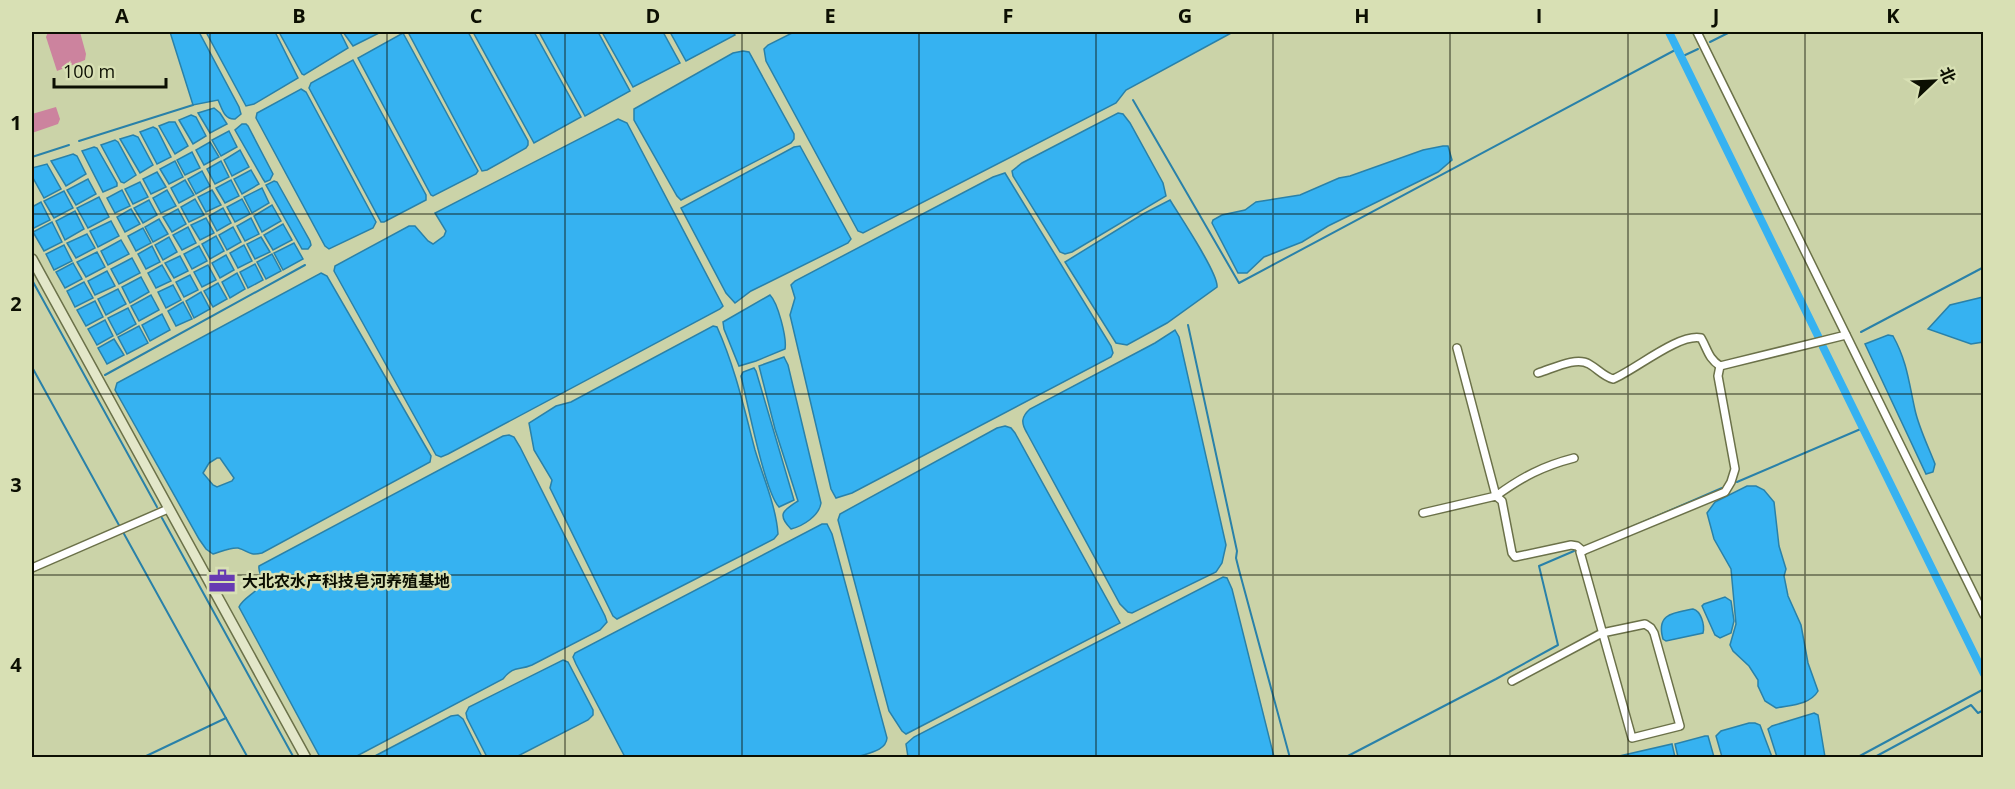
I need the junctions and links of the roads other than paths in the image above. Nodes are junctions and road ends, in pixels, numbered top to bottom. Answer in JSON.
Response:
{"nodes":[{"id":1,"x":1697,"y":32,"type":"edge"},
{"id":2,"x":32,"y":259,"type":"edge"},
{"id":3,"x":1846,"y":335,"type":"junction"},
{"id":4,"x":1457,"y":348,"type":"dead end"},
{"id":5,"x":1720,"y":366,"type":"junction"},
{"id":6,"x":1538,"y":373,"type":"dead end"},
{"id":7,"x":1574,"y":459,"type":"dead end"},
{"id":8,"x":1496,"y":496,"type":"junction"},
{"id":9,"x":168,"y":509,"type":"junction"},
{"id":10,"x":1423,"y":513,"type":"dead end"},
{"id":11,"x":1583,"y":551,"type":"junction"},
{"id":12,"x":32,"y":568,"type":"edge"},
{"id":13,"x":1983,"y":615,"type":"edge"},
{"id":14,"x":1602,"y":633,"type":"junction"},
{"id":15,"x":1512,"y":681,"type":"dead end"},
{"id":16,"x":306,"y":758,"type":"edge"}],
"edges":[{"from":1,"to":3,"type":"street"},
{"from":2,"to":9,"type":"street"},
{"from":3,"to":5,"type":"street"},
{"from":3,"to":13,"type":"street"},
{"from":4,"to":8,"type":"street"},
{"from":5,"to":6,"type":"street"},
{"from":5,"to":11,"type":"street"},
{"from":7,"to":8,"type":"street"},
{"from":8,"to":10,"type":"street"},
{"from":8,"to":11,"type":"street"},
{"from":9,"to":12,"type":"street"},
{"from":9,"to":16,"type":"street"},
{"from":11,"to":14,"type":"street"},
{"from":14,"to":14,"type":"street"},
{"from":14,"to":15,"type":"street"}]}
